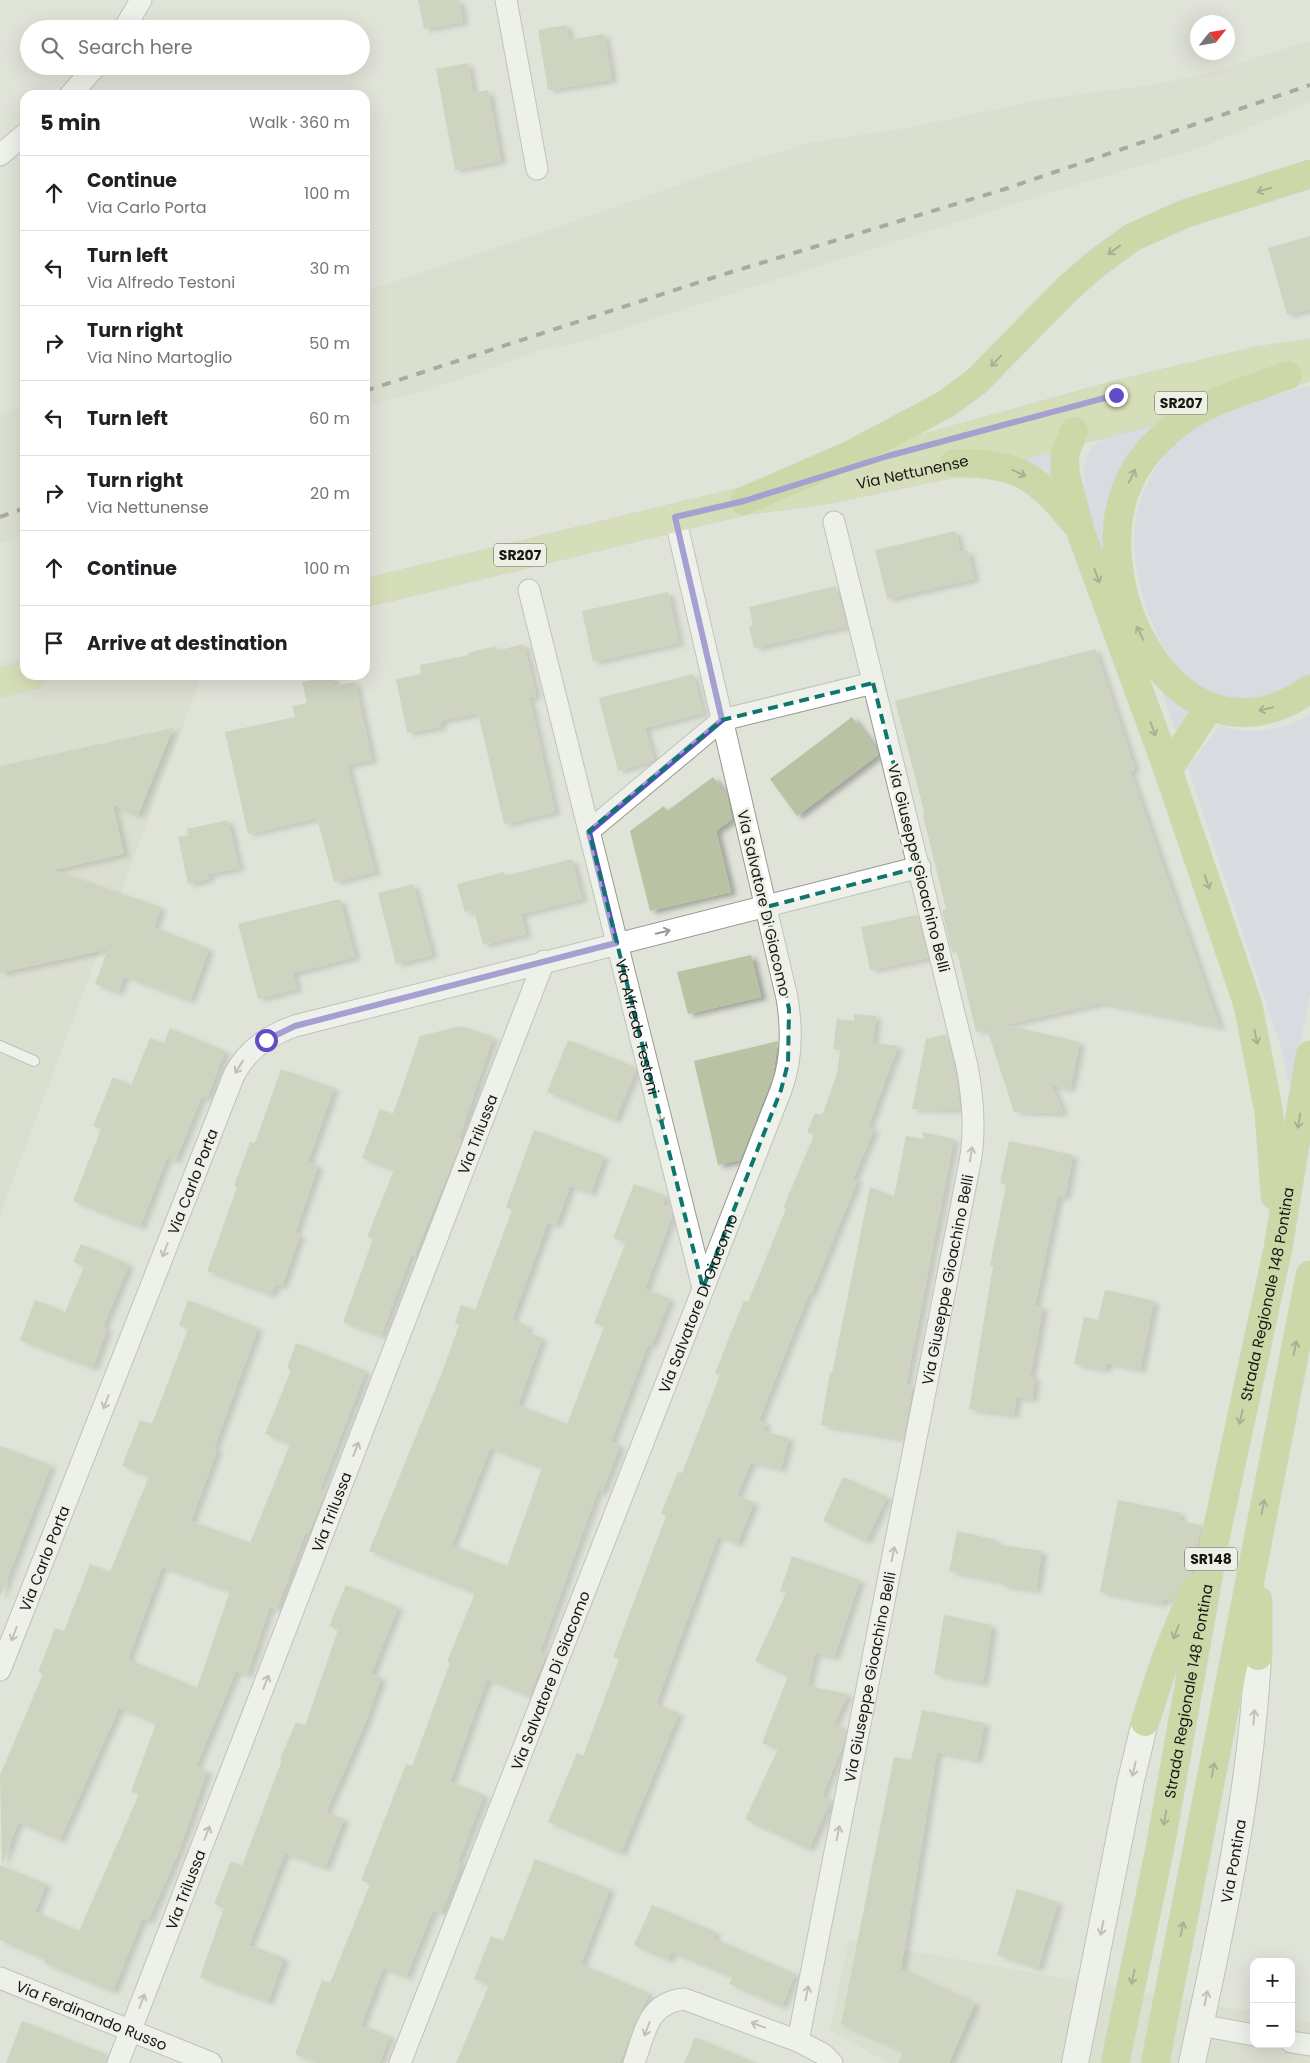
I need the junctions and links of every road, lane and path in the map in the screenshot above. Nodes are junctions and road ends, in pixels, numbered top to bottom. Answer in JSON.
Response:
{"nodes":[{"id":1,"x":141,"y":0,"type":"edge"},
{"id":2,"x":506,"y":0,"type":"edge"},
{"id":3,"x":129,"y":20,"type":"edge"},
{"id":4,"x":88,"y":75,"type":"edge"},
{"id":5,"x":74,"y":90,"type":"edge"},
{"id":6,"x":20,"y":138,"type":"edge"},
{"id":7,"x":0,"y":155,"type":"edge"},
{"id":8,"x":537,"y":169,"type":"dead end"},
{"id":9,"x":1310,"y":174,"type":"edge"},
{"id":10,"x":1310,"y":353,"type":"edge"},
{"id":11,"x":1256,"y":361,"type":"junction"},
{"id":12,"x":1299,"y":370,"type":"edge"},
{"id":13,"x":1074,"y":430,"type":"junction"},
{"id":14,"x":954,"y":463,"type":"junction"},
{"id":15,"x":744,"y":501,"type":"junction"},
{"id":16,"x":675,"y":517,"type":"junction"},
{"id":17,"x":834,"y":522,"type":"dead end"},
{"id":18,"x":1080,"y":530,"type":"junction"},
{"id":19,"x":530,"y":590,"type":"dead end"},
{"id":20,"x":370,"y":592,"type":"edge"},
{"id":21,"x":20,"y":678,"type":"edge"},
{"id":22,"x":0,"y":683,"type":"edge"},
{"id":23,"x":873,"y":683,"type":"junction"},
{"id":24,"x":1310,"y":689,"type":"edge"},
{"id":25,"x":1209,"y":707,"type":"junction"},
{"id":26,"x":722,"y":720,"type":"junction"},
{"id":27,"x":1168,"y":770,"type":"junction"},
{"id":28,"x":589,"y":832,"type":"junction"},
{"id":29,"x":920,"y":867,"type":"junction"},
{"id":30,"x":766,"y":907,"type":"junction"},
{"id":31,"x":616,"y":943,"type":"junction"},
{"id":32,"x":544,"y":961,"type":"junction"},
{"id":33,"x":0,"y":1046,"type":"edge"},
{"id":34,"x":1310,"y":1055,"type":"edge"},
{"id":35,"x":34,"y":1061,"type":"dead end"},
{"id":36,"x":1278,"y":1248,"type":"junction"},
{"id":37,"x":1310,"y":1275,"type":"edge"},
{"id":38,"x":703,"y":1288,"type":"junction"},
{"id":39,"x":1257,"y":1534,"type":"junction"},
{"id":40,"x":1215,"y":1539,"type":"junction"},
{"id":41,"x":1258,"y":1656,"type":"joint"},
{"id":42,"x":0,"y":1670,"type":"edge"},
{"id":43,"x":1145,"y":1722,"type":"joint"},
{"id":44,"x":0,"y":1978,"type":"edge"},
{"id":45,"x":1200,"y":2025,"type":"junction"},
{"id":46,"x":131,"y":2031,"type":"junction"},
{"id":47,"x":1250,"y":2034,"type":"edge"},
{"id":48,"x":798,"y":2040,"type":"junction"},
{"id":49,"x":1295,"y":2043,"type":"edge"},
{"id":50,"x":1310,"y":2045,"type":"edge"},
{"id":51,"x":118,"y":2063,"type":"edge"},
{"id":52,"x":211,"y":2063,"type":"edge"},
{"id":53,"x":400,"y":2063,"type":"edge"},
{"id":54,"x":634,"y":2063,"type":"edge"},
{"id":55,"x":832,"y":2063,"type":"edge"},
{"id":56,"x":1075,"y":2063,"type":"edge"},
{"id":57,"x":1115,"y":2063,"type":"edge"},
{"id":58,"x":1155,"y":2063,"type":"edge"},
{"id":59,"x":1192,"y":2063,"type":"edge"}],
"edges":[{"from":1,"to":3,"type":"street"},
{"from":2,"to":8,"type":"street"},
{"from":4,"to":5,"type":"street"},
{"from":6,"to":7,"type":"street"},
{"from":9,"to":15,"type":"highway","one_way":true},
{"from":10,"to":11,"type":"main road","number":"SR207"},
{"from":11,"to":13,"type":"main road"},
{"from":11,"to":15,"type":"main road","number":"SR207"},
{"from":12,"to":13,"type":"main road","name":"Via Nettunense","number":"SR207"},
{"from":25,"to":12,"type":"highway","one_way":true},
{"from":13,"to":14,"type":"main road","name":"Via Nettunense","number":"SR207"},
{"from":13,"to":18,"type":"highway"},
{"from":14,"to":15,"type":"main road","name":"Via Nettunense","number":"SR207"},
{"from":14,"to":18,"type":"highway","one_way":true},
{"from":15,"to":16,"type":"main road","name":"Via Nettunense","number":"SR207"},
{"from":16,"to":20,"type":"main road","name":"Via Nettunense","number":"SR207"},
{"from":16,"to":26,"type":"street","name":"Via Salvatore Di Giacomo"},
{"from":17,"to":23,"type":"street","name":"Via Giuseppe Gioachino Belli"},
{"from":18,"to":27,"type":"highway","one_way":true},
{"from":19,"to":28,"type":"street","name":"Via Alfredo Testoni"},
{"from":21,"to":22,"type":"main road"},
{"from":23,"to":26,"type":"street"},
{"from":23,"to":29,"type":"street","name":"Via Giuseppe Gioachino Belli"},
{"from":24,"to":25,"type":"highway","one_way":true},
{"from":25,"to":27,"type":"highway"},
{"from":26,"to":28,"type":"street"},
{"from":26,"to":30,"type":"street","name":"Via Salvatore Di Giacomo"},
{"from":27,"to":36,"type":"highway","one_way":true},
{"from":28,"to":31,"type":"street","name":"Via Alfredo Testoni"},
{"from":29,"to":30,"type":"street","name":"Via Carlo Porta"},
{"from":48,"to":29,"type":"street","name":"Via Giuseppe Gioachino Belli","one_way":true},
{"from":31,"to":30,"type":"street","name":"Via Carlo Porta","one_way":true},
{"from":30,"to":38,"type":"street","name":"Via Salvatore Di Giacomo"},
{"from":31,"to":32,"type":"street","name":"Via Carlo Porta"},
{"from":31,"to":38,"type":"street","name":"Via Alfredo Testoni","one_way":true},
{"from":32,"to":42,"type":"street","name":"Via Carlo Porta","one_way":true},
{"from":46,"to":32,"type":"street","name":"Via Trilussa","one_way":true},
{"from":33,"to":35,"type":"lane"},
{"from":34,"to":36,"type":"highway","name":"Strada Regionale 148 Pontina","number":"SR148","one_way":true},
{"from":36,"to":40,"type":"highway","name":"Strada Regionale 148 Pontina","number":"SR148","one_way":true},
{"from":39,"to":37,"type":"highway","number":"SR148","one_way":true},
{"from":38,"to":53,"type":"street","name":"Via Salvatore Di Giacomo"},
{"from":39,"to":41,"type":"highway"},
{"from":58,"to":39,"type":"highway","number":"SR148","one_way":true},
{"from":40,"to":43,"type":"highway","one_way":true},
{"from":40,"to":57,"type":"highway","name":"Strada Regionale 148 Pontina","number":"SR148","one_way":true},
{"from":45,"to":41,"type":"street","name":"Via Pontina","one_way":true},
{"from":43,"to":56,"type":"street","one_way":true},
{"from":44,"to":46,"type":"street","name":"Via Ferdinando Russo"},
{"from":45,"to":47,"type":"street"},
{"from":45,"to":59,"type":"street","name":"Via Pontina"},
{"from":46,"to":51,"type":"street","name":"Via Trilussa"},
{"from":46,"to":52,"type":"street","name":"Via Ferdinando Russo"},
{"from":48,"to":54,"type":"street","one_way":true},
{"from":48,"to":55,"type":"street"},
{"from":49,"to":50,"type":"street"}]}
